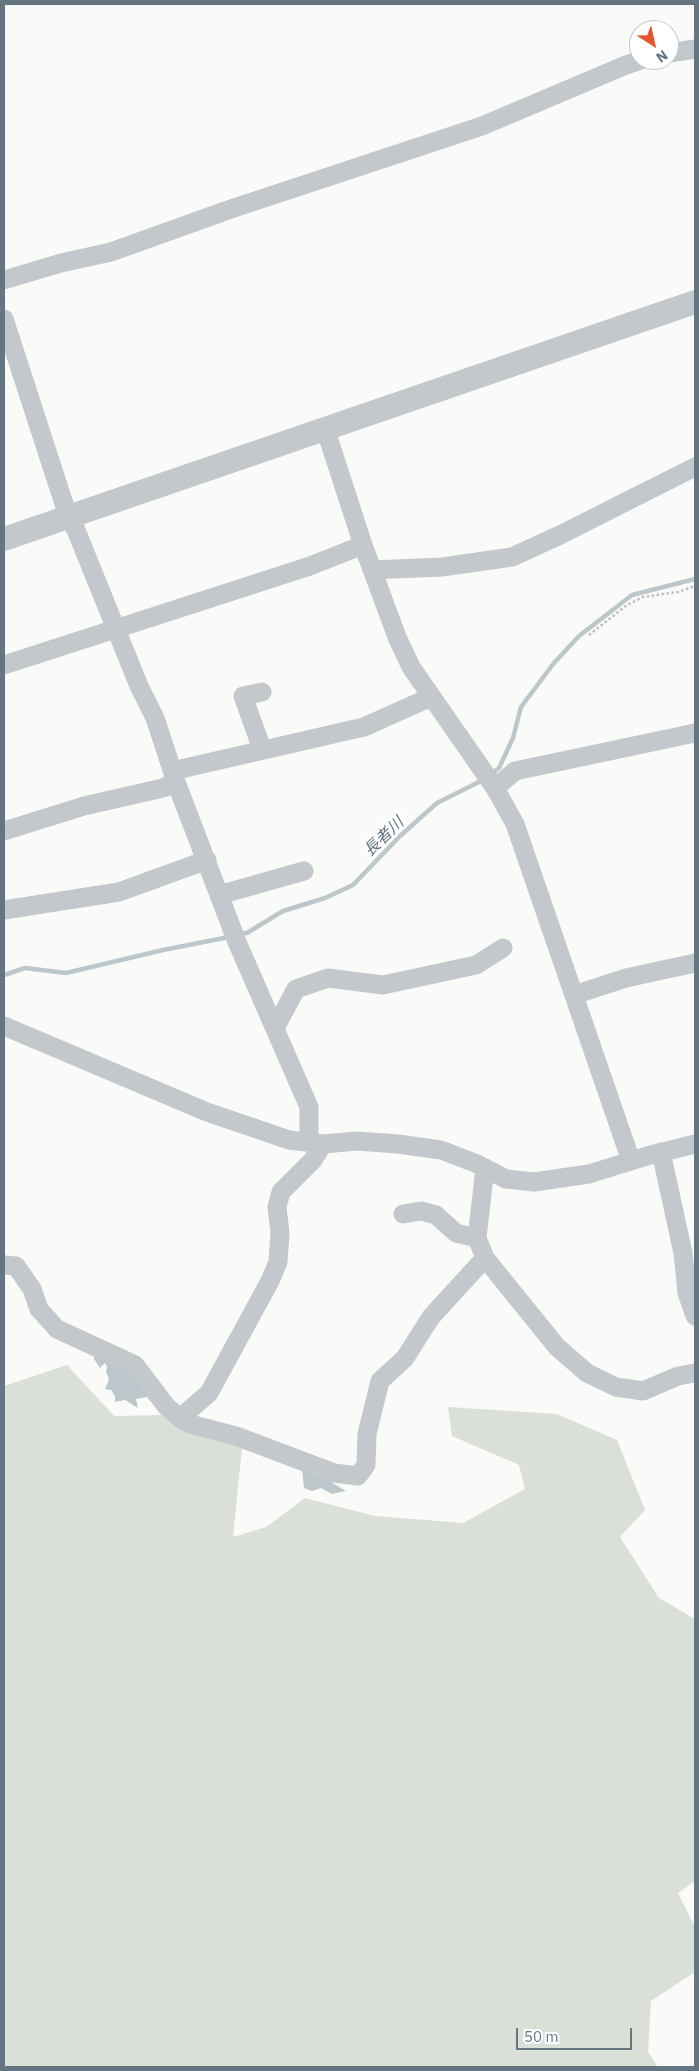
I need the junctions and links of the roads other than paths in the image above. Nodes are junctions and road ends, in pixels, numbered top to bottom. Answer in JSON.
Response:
{"nodes":[{"id":1,"x":695,"y":49,"type":"edge"},
{"id":2,"x":679,"y":51,"type":"edge"},
{"id":3,"x":629,"y":64,"type":"edge"},
{"id":4,"x":4,"y":280,"type":"edge"},
{"id":5,"x":695,"y":302,"type":"edge"},
{"id":6,"x":4,"y":319,"type":"edge"},
{"id":7,"x":325,"y":428,"type":"junction"},
{"id":8,"x":695,"y":467,"type":"edge"},
{"id":9,"x":68,"y":516,"type":"junction"},
{"id":10,"x":4,"y":539,"type":"edge"},
{"id":11,"x":363,"y":545,"type":"junction"},
{"id":12,"x":372,"y":570,"type":"junction"},
{"id":13,"x":116,"y":630,"type":"junction"},
{"id":14,"x":4,"y":665,"type":"edge"},
{"id":15,"x":262,"y":692,"type":"dead end"},
{"id":16,"x":431,"y":697,"type":"junction"},
{"id":17,"x":695,"y":733,"type":"edge"},
{"id":18,"x":262,"y":750,"type":"junction"},
{"id":19,"x":174,"y":776,"type":"junction"},
{"id":20,"x":490,"y":781,"type":"junction"},
{"id":21,"x":4,"y":831,"type":"edge"},
{"id":22,"x":207,"y":860,"type":"junction"},
{"id":23,"x":304,"y":871,"type":"dead end"},
{"id":24,"x":220,"y":895,"type":"junction"},
{"id":25,"x":4,"y":910,"type":"edge"},
{"id":26,"x":503,"y":948,"type":"dead end"},
{"id":27,"x":695,"y":963,"type":"edge"},
{"id":28,"x":574,"y":995,"type":"junction"},
{"id":29,"x":4,"y":1026,"type":"edge"},
{"id":30,"x":275,"y":1028,"type":"junction"},
{"id":31,"x":316,"y":1143,"type":"junction"},
{"id":32,"x":695,"y":1144,"type":"edge"},
{"id":33,"x":661,"y":1152,"type":"junction"},
{"id":34,"x":632,"y":1161,"type":"junction"},
{"id":35,"x":485,"y":1168,"type":"junction"},
{"id":36,"x":403,"y":1214,"type":"dead end"},
{"id":37,"x":477,"y":1238,"type":"junction"},
{"id":38,"x":485,"y":1258,"type":"junction"},
{"id":39,"x":4,"y":1265,"type":"edge"},
{"id":40,"x":695,"y":1316,"type":"edge"},
{"id":41,"x":695,"y":1373,"type":"edge"},
{"id":42,"x":180,"y":1418,"type":"junction"}],
"edges":[{"from":1,"to":2,"type":"street"},
{"from":3,"to":4,"type":"street"},
{"from":5,"to":7,"type":"street"},
{"from":6,"to":9,"type":"street"},
{"from":7,"to":9,"type":"street"},
{"from":7,"to":11,"type":"street"},
{"from":8,"to":12,"type":"street"},
{"from":9,"to":10,"type":"street"},
{"from":9,"to":13,"type":"street"},
{"from":11,"to":12,"type":"street"},
{"from":11,"to":13,"type":"street"},
{"from":12,"to":16,"type":"street"},
{"from":13,"to":14,"type":"street"},
{"from":13,"to":19,"type":"street"},
{"from":15,"to":18,"type":"street"},
{"from":16,"to":18,"type":"street"},
{"from":16,"to":20,"type":"street"},
{"from":17,"to":20,"type":"street"},
{"from":18,"to":19,"type":"street"},
{"from":19,"to":21,"type":"street"},
{"from":19,"to":22,"type":"street"},
{"from":20,"to":28,"type":"street"},
{"from":22,"to":24,"type":"street"},
{"from":22,"to":25,"type":"street"},
{"from":23,"to":24,"type":"street"},
{"from":24,"to":30,"type":"street"},
{"from":26,"to":30,"type":"street"},
{"from":27,"to":28,"type":"street"},
{"from":28,"to":34,"type":"street"},
{"from":29,"to":31,"type":"street"},
{"from":30,"to":31,"type":"street"},
{"from":31,"to":35,"type":"street"},
{"from":31,"to":42,"type":"street"},
{"from":32,"to":33,"type":"street"},
{"from":33,"to":34,"type":"street"},
{"from":33,"to":40,"type":"street"},
{"from":34,"to":35,"type":"street"},
{"from":35,"to":37,"type":"street"},
{"from":36,"to":37,"type":"street"},
{"from":37,"to":38,"type":"street"},
{"from":38,"to":41,"type":"street"},
{"from":38,"to":42,"type":"street"},
{"from":39,"to":42,"type":"street"}]}
